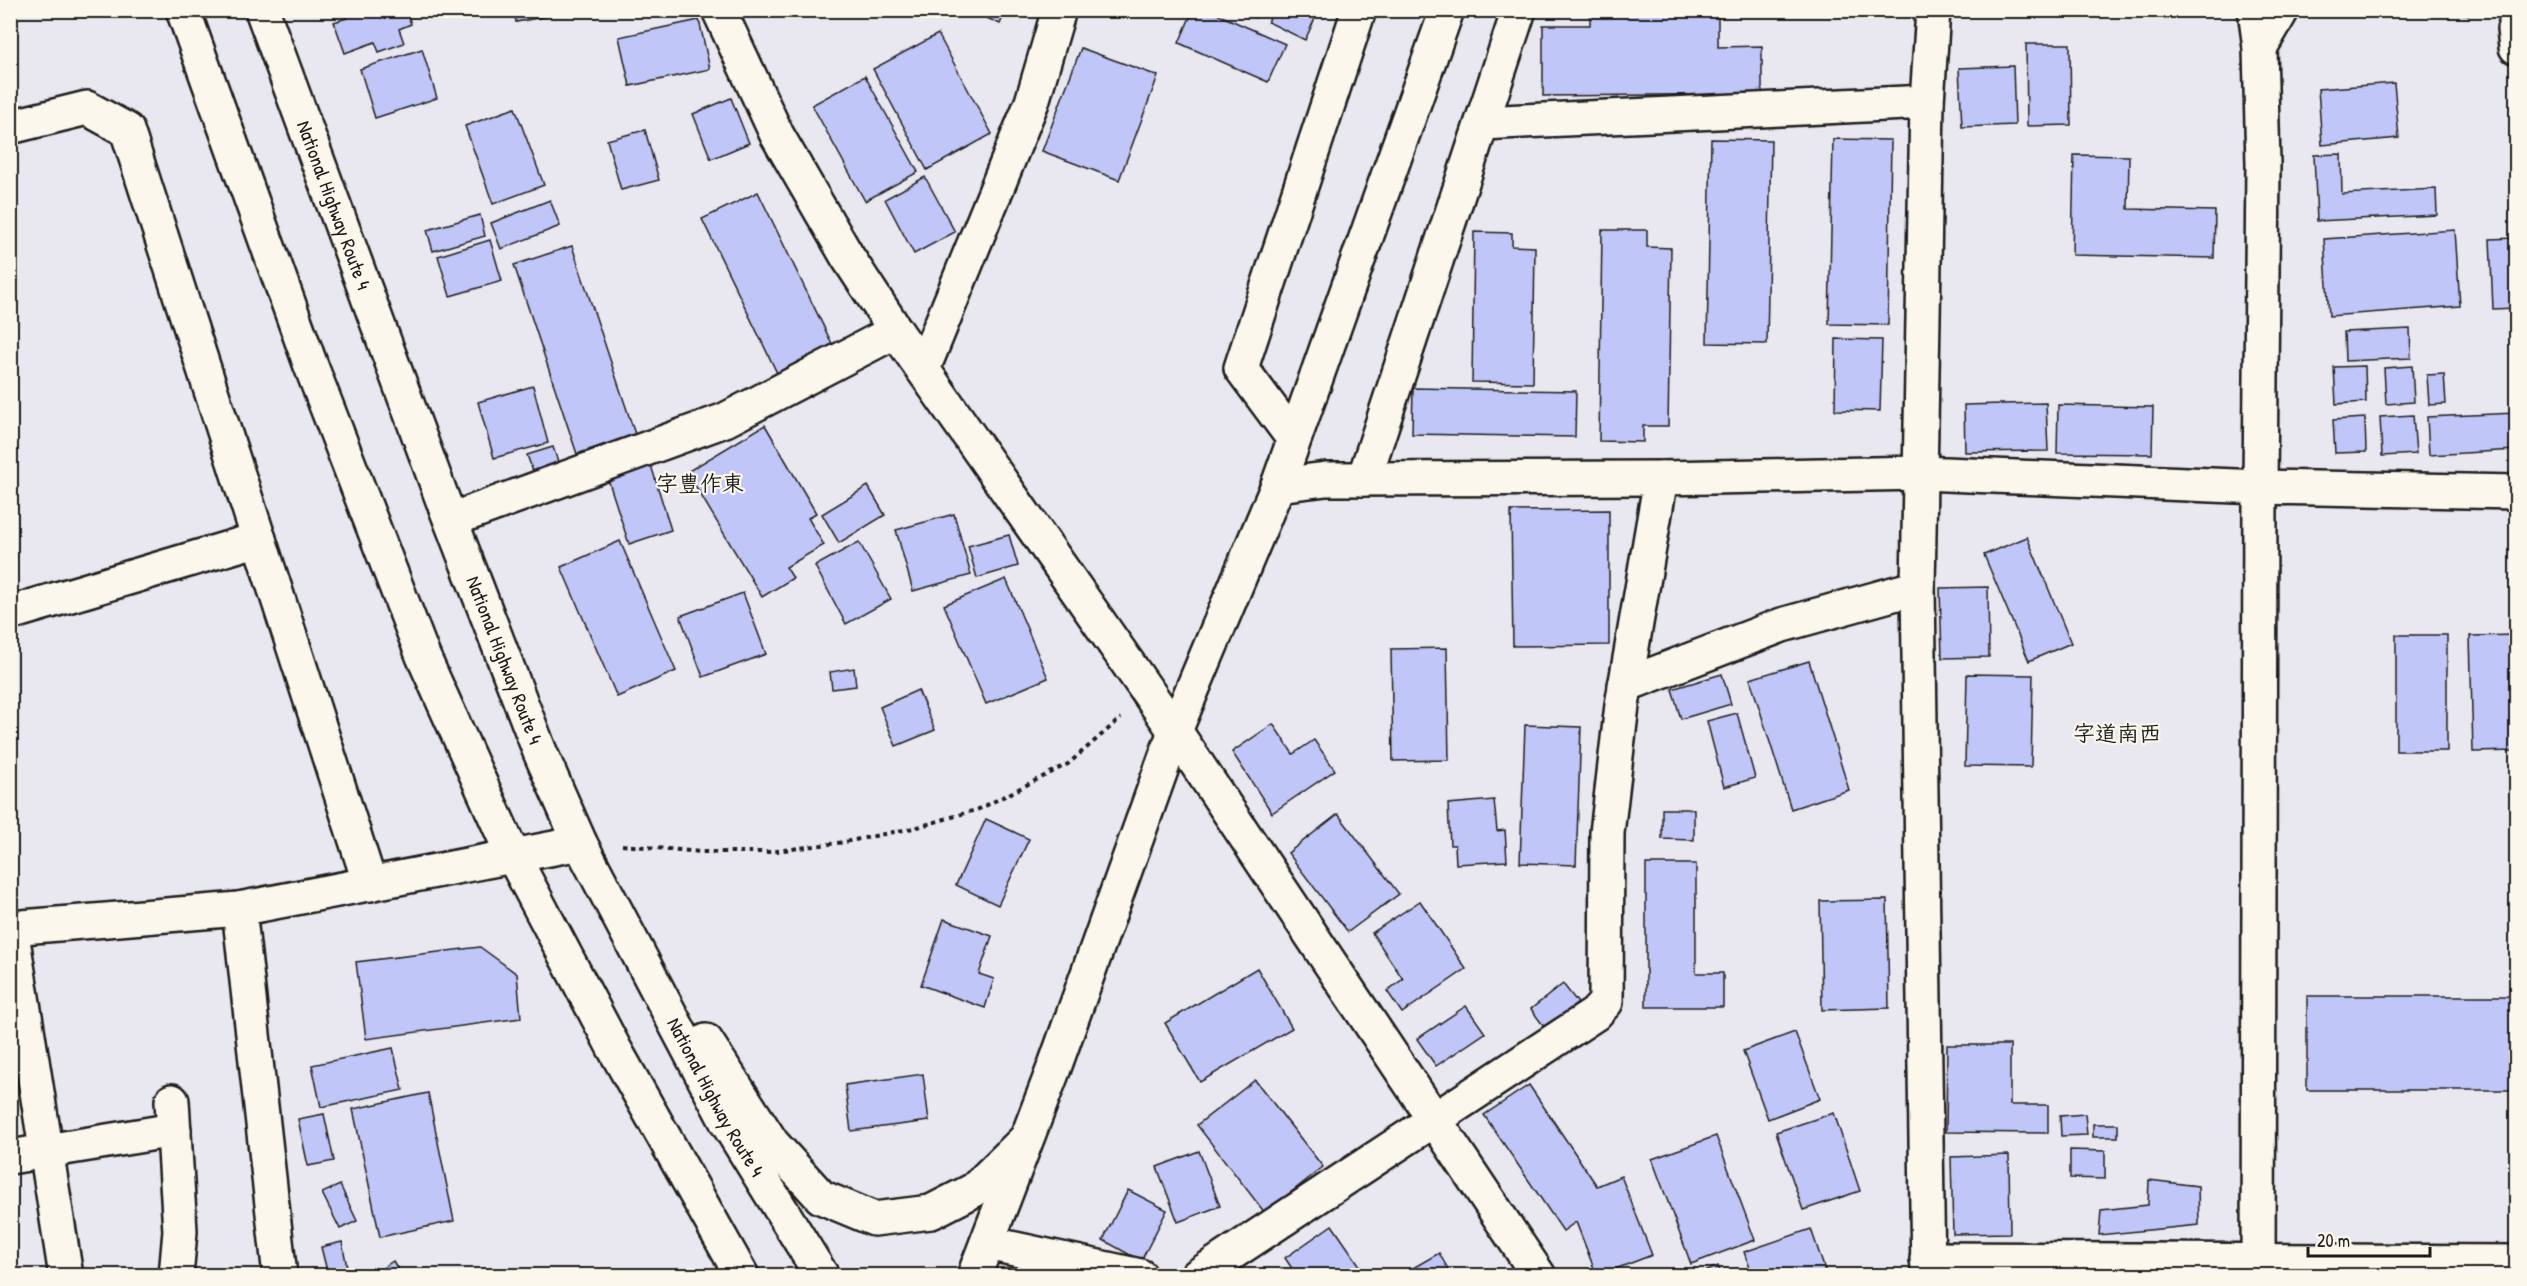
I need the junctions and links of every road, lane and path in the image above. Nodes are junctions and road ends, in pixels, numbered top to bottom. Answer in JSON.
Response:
{"nodes":[{"id":1,"x":183,"y":10,"type":"edge"},
{"id":2,"x":262,"y":10,"type":"edge"},
{"id":3,"x":719,"y":10,"type":"edge"},
{"id":4,"x":1059,"y":10,"type":"edge"},
{"id":5,"x":1359,"y":10,"type":"edge"},
{"id":6,"x":1447,"y":10,"type":"edge"},
{"id":7,"x":1519,"y":10,"type":"edge"},
{"id":8,"x":1933,"y":10,"type":"edge"},
{"id":9,"x":2255,"y":10,"type":"edge"},
{"id":10,"x":2282,"y":10,"type":"edge"},
{"id":11,"x":2517,"y":24,"type":"edge"},
{"id":12,"x":2517,"y":46,"type":"edge"},
{"id":13,"x":2260,"y":48,"type":"junction"},
{"id":14,"x":1927,"y":102,"type":"junction"},
{"id":15,"x":1482,"y":123,"type":"junction"},
{"id":16,"x":10,"y":127,"type":"edge"},
{"id":17,"x":896,"y":331,"type":"junction"},
{"id":18,"x":923,"y":369,"type":"junction"},
{"id":19,"x":1293,"y":438,"type":"junction"},
{"id":20,"x":1921,"y":473,"type":"junction"},
{"id":21,"x":1364,"y":478,"type":"junction"},
{"id":22,"x":1661,"y":478,"type":"junction"},
{"id":23,"x":1278,"y":485,"type":"junction"},
{"id":24,"x":2260,"y":487,"type":"junction"},
{"id":25,"x":2517,"y":492,"type":"edge"},
{"id":26,"x":451,"y":520,"type":"junction"},
{"id":27,"x":259,"y":538,"type":"junction"},
{"id":28,"x":1918,"y":587,"type":"junction"},
{"id":29,"x":10,"y":613,"type":"edge"},
{"id":30,"x":1625,"y":685,"type":"junction"},
{"id":31,"x":1147,"y":692,"type":"junction"},
{"id":32,"x":1175,"y":731,"type":"junction"},
{"id":33,"x":580,"y":843,"type":"junction"},
{"id":34,"x":513,"y":856,"type":"junction"},
{"id":35,"x":370,"y":884,"type":"junction"},
{"id":36,"x":607,"y":895,"type":"junction"},
{"id":37,"x":239,"y":909,"type":"junction"},
{"id":38,"x":11,"y":928,"type":"edge"},
{"id":39,"x":1437,"y":1120,"type":"junction"},
{"id":40,"x":1026,"y":1139,"type":"junction"},
{"id":41,"x":47,"y":1151,"type":"junction"},
{"id":42,"x":10,"y":1157,"type":"edge"},
{"id":43,"x":987,"y":1243,"type":"junction"},
{"id":44,"x":2517,"y":1262,"type":"edge"},
{"id":45,"x":1927,"y":1267,"type":"edge"},
{"id":46,"x":2258,"y":1269,"type":"edge"},
{"id":47,"x":66,"y":1275,"type":"edge"},
{"id":48,"x":177,"y":1275,"type":"edge"},
{"id":49,"x":280,"y":1275,"type":"edge"},
{"id":50,"x":742,"y":1275,"type":"edge"},
{"id":51,"x":822,"y":1275,"type":"edge"},
{"id":52,"x":974,"y":1275,"type":"edge"},
{"id":53,"x":1140,"y":1275,"type":"edge"},
{"id":54,"x":1197,"y":1275,"type":"edge"},
{"id":55,"x":1539,"y":1275,"type":"edge"}],
"edges":[{"from":1,"to":34,"type":"main road"},
{"from":2,"to":26,"type":"main road","name":"National Highway Route 4"},
{"from":3,"to":17,"type":"main road"},
{"from":4,"to":18,"type":"main road"},
{"from":5,"to":19,"type":"main road"},
{"from":6,"to":19,"type":"main road"},
{"from":7,"to":15,"type":"main road"},
{"from":8,"to":14,"type":"main road"},
{"from":9,"to":13,"type":"main road"},
{"from":10,"to":13,"type":"main road"},
{"from":11,"to":12,"type":"main road"},
{"from":13,"to":24,"type":"main road"},
{"from":14,"to":15,"type":"main road"},
{"from":14,"to":20,"type":"main road"},
{"from":15,"to":21,"type":"main road"},
{"from":16,"to":27,"type":"main road"},
{"from":17,"to":18,"type":"main road"},
{"from":17,"to":26,"type":"main road"},
{"from":18,"to":31,"type":"main road"},
{"from":19,"to":23,"type":"main road"},
{"from":20,"to":22,"type":"main road"},
{"from":20,"to":24,"type":"main road"},
{"from":20,"to":28,"type":"main road"},
{"from":21,"to":22,"type":"main road"},
{"from":21,"to":23,"type":"main road"},
{"from":22,"to":30,"type":"main road"},
{"from":23,"to":32,"type":"main road"},
{"from":24,"to":25,"type":"main road"},
{"from":24,"to":46,"type":"main road"},
{"from":26,"to":33,"type":"main road","name":"National Highway Route 4"},
{"from":27,"to":29,"type":"main road"},
{"from":27,"to":35,"type":"main road"},
{"from":28,"to":30,"type":"main road"},
{"from":28,"to":45,"type":"main road"},
{"from":30,"to":39,"type":"main road"},
{"from":31,"to":32,"type":"main road"},
{"from":31,"to":33,"type":"path"},
{"from":32,"to":39,"type":"main road"},
{"from":32,"to":40,"type":"main road"},
{"from":33,"to":34,"type":"main road"},
{"from":33,"to":36,"type":"main road","name":"National Highway Route 4"},
{"from":34,"to":35,"type":"main road"},
{"from":34,"to":50,"type":"main road"},
{"from":35,"to":37,"type":"main road"},
{"from":36,"to":40,"type":"main road"},
{"from":36,"to":51,"type":"main road","name":"National Highway Route 4"},
{"from":37,"to":38,"type":"main road"},
{"from":37,"to":49,"type":"main road"},
{"from":38,"to":41,"type":"main road"},
{"from":39,"to":54,"type":"main road"},
{"from":39,"to":55,"type":"main road"},
{"from":40,"to":43,"type":"main road"},
{"from":41,"to":42,"type":"main road"},
{"from":41,"to":47,"type":"main road"},
{"from":41,"to":48,"type":"main road"},
{"from":43,"to":52,"type":"main road"},
{"from":43,"to":53,"type":"main road"},
{"from":44,"to":46,"type":"main road"},
{"from":45,"to":46,"type":"main road"}]}
